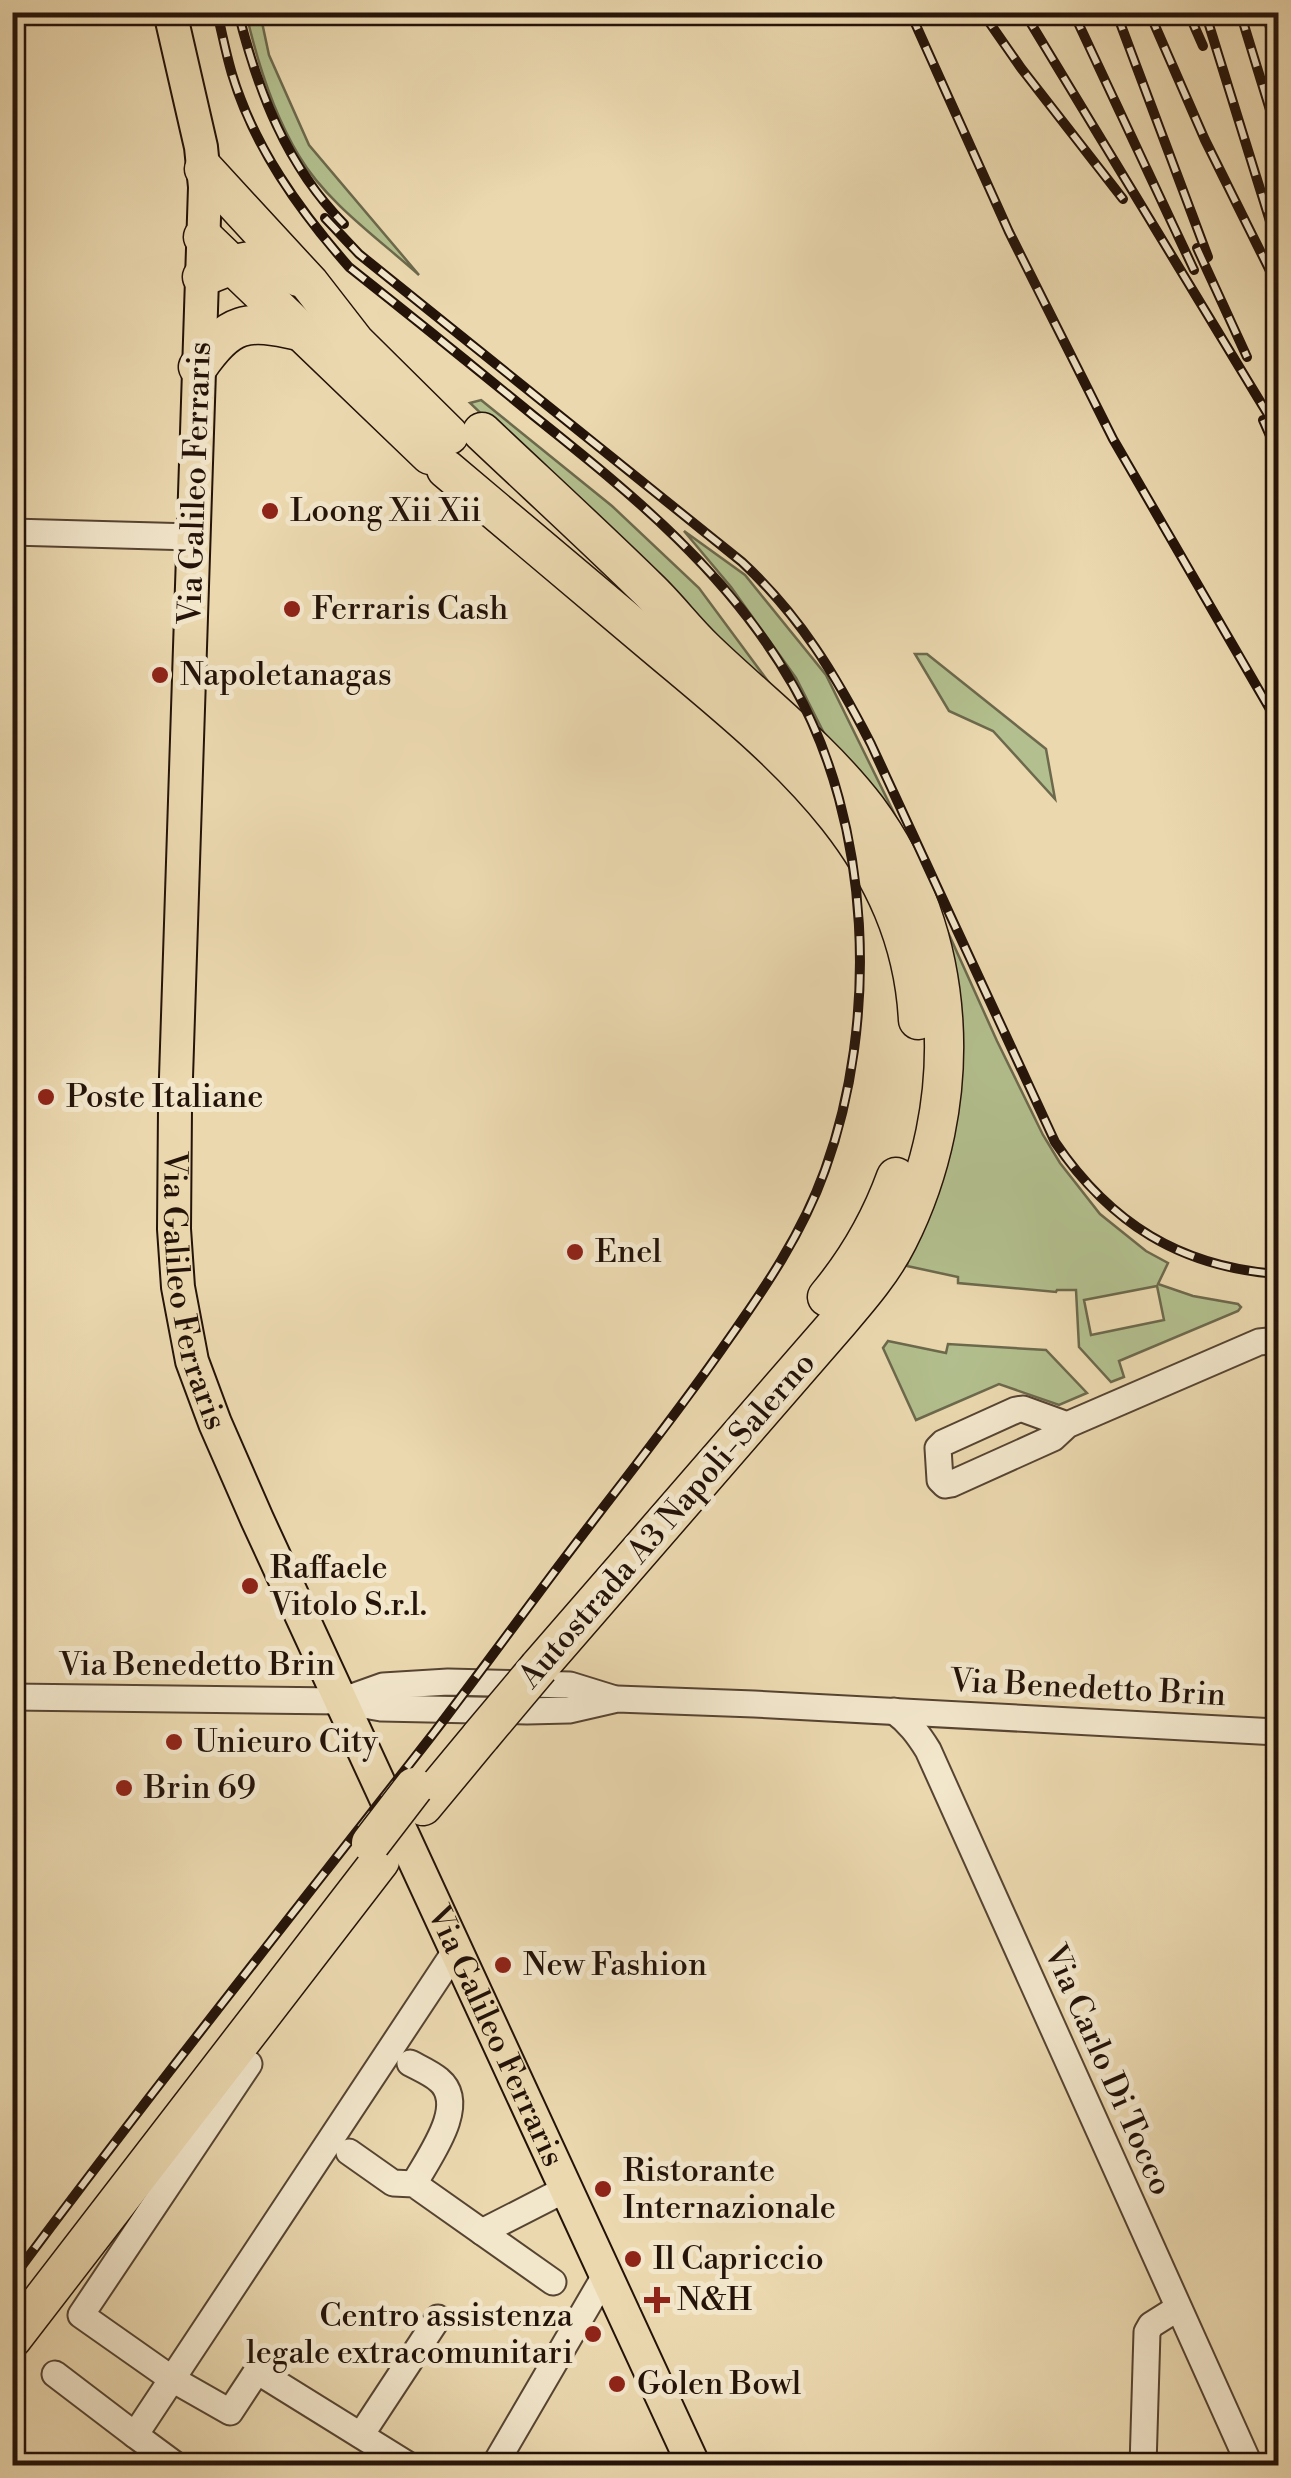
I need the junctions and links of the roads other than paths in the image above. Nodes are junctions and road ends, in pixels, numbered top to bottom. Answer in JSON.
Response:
{"nodes":[{"id":1,"x":170,"y":12,"type":"edge"},
{"id":2,"x":204,"y":169,"type":"junction"},
{"id":3,"x":204,"y":237,"type":"joint"},
{"id":4,"x":217,"y":271,"type":"junction"},
{"id":5,"x":310,"y":284,"type":"junction"},
{"id":6,"x":299,"y":331,"type":"junction"},
{"id":7,"x":198,"y":368,"type":"junction"},
{"id":8,"x":456,"y":443,"type":"junction"},
{"id":9,"x":12,"y":532,"type":"edge"},
{"id":10,"x":193,"y":537,"type":"junction"},
{"id":11,"x":693,"y":659,"type":"junction"},
{"id":12,"x":1278,"y":1340,"type":"edge"},
{"id":13,"x":1067,"y":1425,"type":"junction"},
{"id":14,"x":12,"y":1697,"type":"edge"},
{"id":15,"x":341,"y":1700,"type":"junction"},
{"id":16,"x":894,"y":1711,"type":"junction"},
{"id":17,"x":1278,"y":1732,"type":"edge"},
{"id":18,"x":375,"y":1852,"type":"junction"},
{"id":19,"x":456,"y":1950,"type":"junction"},
{"id":20,"x":410,"y":2063,"type":"dead end"},
{"id":21,"x":249,"y":2064,"type":"dead end"},
{"id":22,"x":350,"y":2152,"type":"dead end"},
{"id":23,"x":414,"y":2184,"type":"junction"},
{"id":24,"x":566,"y":2189,"type":"junction"},
{"id":25,"x":482,"y":2232,"type":"junction"},
{"id":26,"x":606,"y":2274,"type":"junction"},
{"id":27,"x":553,"y":2282,"type":"dead end"},
{"id":28,"x":1178,"y":2308,"type":"junction"},
{"id":29,"x":12,"y":2310,"type":"edge"},
{"id":30,"x":438,"y":2318,"type":"dead end"},
{"id":31,"x":12,"y":2339,"type":"edge"},
{"id":32,"x":56,"y":2374,"type":"dead end"},
{"id":33,"x":172,"y":2379,"type":"junction"},
{"id":34,"x":135,"y":2435,"type":"junction"},
{"id":35,"x":361,"y":2435,"type":"junction"},
{"id":36,"x":177,"y":2466,"type":"edge"},
{"id":37,"x":410,"y":2466,"type":"edge"},
{"id":38,"x":494,"y":2466,"type":"edge"},
{"id":39,"x":694,"y":2466,"type":"edge"},
{"id":40,"x":1144,"y":2466,"type":"edge"},
{"id":41,"x":1250,"y":2466,"type":"edge"}],
"edges":[{"from":1,"to":2,"type":"main road"},
{"from":2,"to":3,"type":"main road"},
{"from":2,"to":5,"type":"highway"},
{"from":3,"to":4,"type":"highway"},
{"from":4,"to":5,"type":"highway"},
{"from":4,"to":6,"type":"highway"},
{"from":4,"to":7,"type":"main road","name":"Via Galileo Ferraris"},
{"from":5,"to":8,"type":"highway"},
{"from":6,"to":7,"type":"highway"},
{"from":6,"to":8,"type":"highway"},
{"from":7,"to":10,"type":"main road","name":"Via Galileo Ferraris"},
{"from":8,"to":11,"type":"highway"},
{"from":8,"to":11,"type":"highway"},
{"from":9,"to":10,"type":"street"},
{"from":10,"to":15,"type":"main road","name":"Via Galileo Ferraris"},
{"from":11,"to":18,"type":"highway","name":"Autostrada A3 Napoli-Salerno","bridge":true},
{"from":12,"to":13,"type":"street"},
{"from":13,"to":13,"type":"street"},
{"from":14,"to":15,"type":"street","name":"Via Benedetto Brin"},
{"from":15,"to":16,"type":"street","name":"Via Benedetto Brin"},
{"from":15,"to":19,"type":"main road","name":"Via Galileo Ferraris"},
{"from":16,"to":17,"type":"street","name":"Via Benedetto Brin"},
{"from":16,"to":28,"type":"street","name":"Via Carlo Di Tocco"},
{"from":18,"to":29,"type":"highway","name":"Autostrada A3 Napoli-Salerno"},
{"from":18,"to":31,"type":"highway","name":"Autostrada A3 Napoli-Salerno"},
{"from":19,"to":24,"type":"main road","name":"Via Galileo Ferraris"},
{"from":19,"to":33,"type":"street"},
{"from":20,"to":23,"type":"street"},
{"from":21,"to":33,"type":"street"},
{"from":22,"to":23,"type":"street"},
{"from":23,"to":25,"type":"street"},
{"from":24,"to":25,"type":"street"},
{"from":24,"to":26,"type":"main road","name":"Via Galileo Ferraris"},
{"from":25,"to":27,"type":"street"},
{"from":26,"to":38,"type":"street"},
{"from":26,"to":39,"type":"main road","name":"Via Galileo Ferraris"},
{"from":28,"to":40,"type":"street"},
{"from":28,"to":41,"type":"street","name":"Via Carlo Di Tocco"},
{"from":30,"to":35,"type":"street"},
{"from":32,"to":34,"type":"street"},
{"from":33,"to":34,"type":"street"},
{"from":33,"to":35,"type":"street"},
{"from":34,"to":36,"type":"street"},
{"from":35,"to":37,"type":"street"}]}
